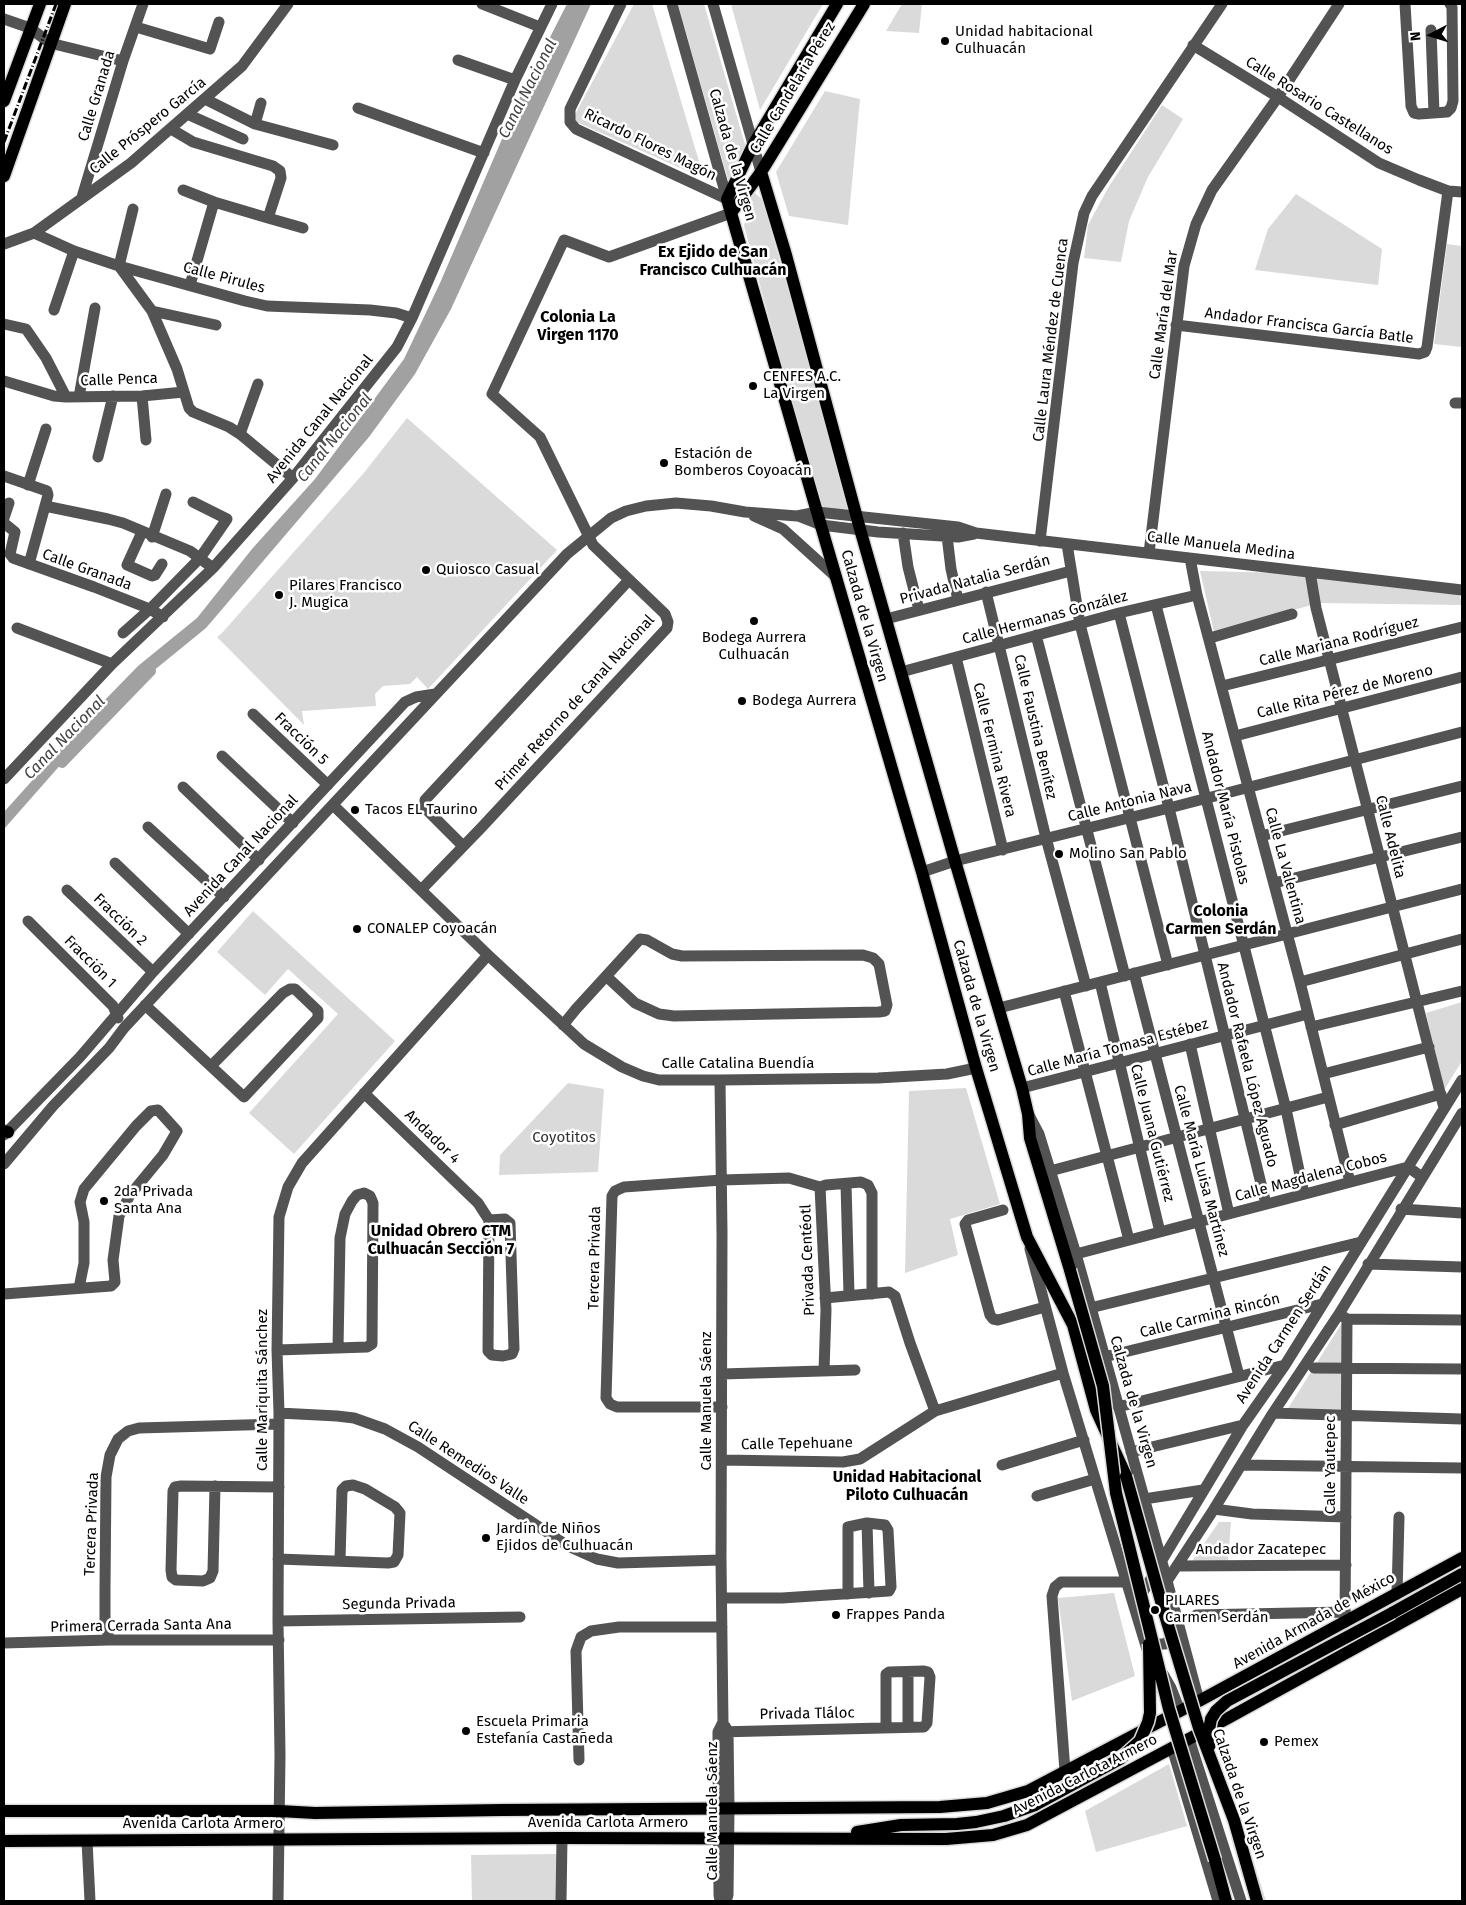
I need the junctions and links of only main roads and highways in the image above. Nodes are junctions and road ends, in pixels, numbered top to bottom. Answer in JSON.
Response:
{"nodes":[{"id":1,"x":40,"y":4,"type":"edge"},
{"id":2,"x":65,"y":4,"type":"edge"},
{"id":3,"x":837,"y":4,"type":"edge"},
{"id":4,"x":864,"y":4,"type":"edge"},
{"id":5,"x":4,"y":101,"type":"edge"},
{"id":6,"x":761,"y":172,"type":"junction"},
{"id":7,"x":4,"y":176,"type":"edge"},
{"id":8,"x":728,"y":199,"type":"joint"},
{"id":9,"x":731,"y":213,"type":"junction"},
{"id":10,"x":1462,"y":1558,"type":"edge"},
{"id":11,"x":1460,"y":1581,"type":"edge"},
{"id":12,"x":1149,"y":1623,"type":"junction"},
{"id":13,"x":1180,"y":1711,"type":"joint"},
{"id":14,"x":1213,"y":1763,"type":"junction"},
{"id":15,"x":4,"y":1811,"type":"edge"},
{"id":16,"x":815,"y":1838,"type":"junction"},
{"id":17,"x":4,"y":1841,"type":"edge"},
{"id":18,"x":1226,"y":1901,"type":"edge"},
{"id":19,"x":1256,"y":1901,"type":"edge"}],
"edges":[{"from":1,"to":5,"type":"main road"},
{"from":2,"to":7,"type":"main road"},
{"from":3,"to":8,"type":"main road","name":"Calle Candelaria Pérez"},
{"from":4,"to":6,"type":"main road","name":"Calle Candelaria Pérez"},
{"from":6,"to":9,"type":"main road","name":"Calle Candelaria Pérez"},
{"from":6,"to":12,"type":"main road","name":"Calzada de la Virgen","bridge":true},
{"from":8,"to":9,"type":"main road","name":"Calzada de la Virgen"},
{"from":9,"to":14,"type":"main road","name":"Calzada de la Virgen","bridge":true},
{"from":10,"to":13,"type":"main road","name":"Avenida Armada de México"},
{"from":11,"to":14,"type":"main road","bridge":true},
{"from":11,"to":16,"type":"main road","name":"Avenida Carlota Armero"},
{"from":12,"to":16,"type":"main road","bridge":true},
{"from":12,"to":18,"type":"main road","name":"Calzada de la Virgen","bridge":true},
{"from":13,"to":15,"type":"main road","name":"Avenida Carlota Armero"},
{"from":14,"to":19,"type":"main road","name":"Calzada de la Virgen","bridge":true},
{"from":16,"to":17,"type":"main road","name":"Avenida Carlota Armero"}]}
